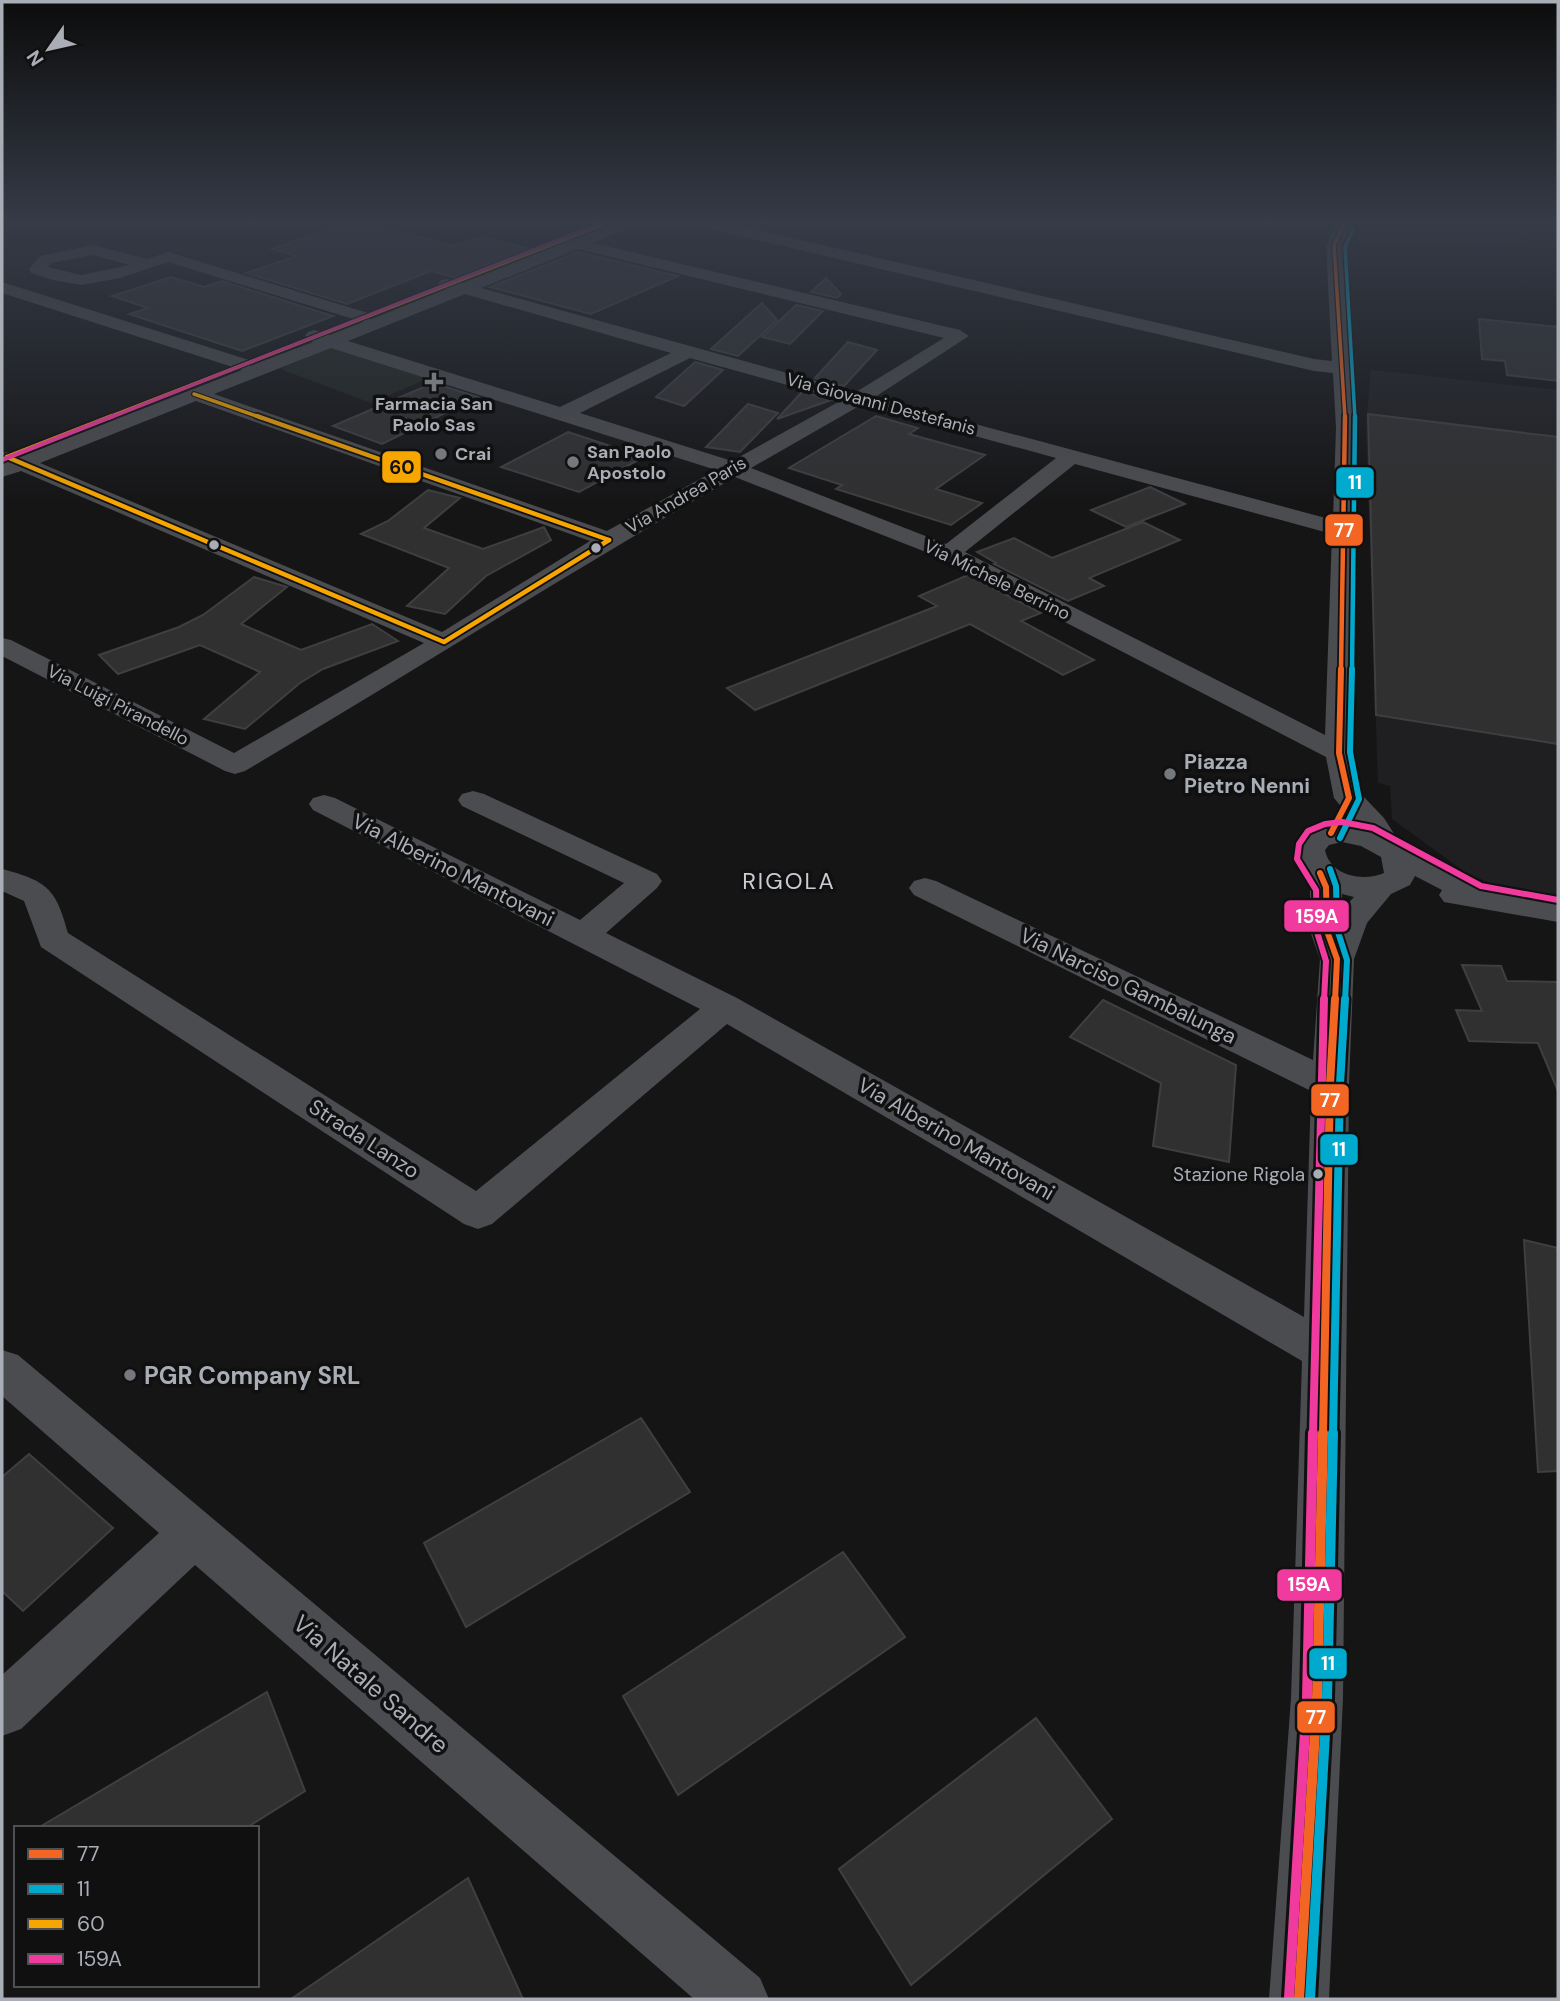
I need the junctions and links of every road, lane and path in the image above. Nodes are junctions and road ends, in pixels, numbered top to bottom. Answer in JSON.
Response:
{"nodes":[{"id":1,"x":97,"y":317,"type":"edge"},
{"id":2,"x":362,"y":317,"type":"edge"},
{"id":3,"x":378,"y":317,"type":"edge"},
{"id":4,"x":564,"y":317,"type":"edge"},
{"id":5,"x":882,"y":317,"type":"edge"},
{"id":6,"x":1108,"y":317,"type":"edge"},
{"id":7,"x":1339,"y":317,"type":"edge"},
{"id":8,"x":323,"y":339,"type":"junction"},
{"id":9,"x":687,"y":352,"type":"junction"},
{"id":10,"x":242,"y":364,"type":"junction"},
{"id":11,"x":1342,"y":368,"type":"junction"},
{"id":12,"x":194,"y":394,"type":"junction"},
{"id":13,"x":858,"y":399,"type":"junction"},
{"id":14,"x":561,"y":415,"type":"junction"},
{"id":15,"x":1073,"y":455,"type":"junction"},
{"id":16,"x":8,"y":463,"type":"edge"},
{"id":17,"x":731,"y":468,"type":"junction"},
{"id":18,"x":1342,"y":530,"type":"junction"},
{"id":19,"x":609,"y":540,"type":"junction"},
{"id":20,"x":949,"y":553,"type":"junction"},
{"id":21,"x":444,"y":642,"type":"junction"},
{"id":22,"x":2,"y":646,"type":"edge"},
{"id":23,"x":1339,"y":753,"type":"junction"},
{"id":24,"x":234,"y":765,"type":"joint"},
{"id":25,"x":1349,"y":798,"type":"junction"},
{"id":26,"x":473,"y":800,"type":"dead end"},
{"id":27,"x":324,"y":804,"type":"dead end"},
{"id":28,"x":1331,"y":834,"type":"junction"},
{"id":29,"x":1387,"y":847,"type":"junction"},
{"id":30,"x":1320,"y":873,"type":"junction"},
{"id":31,"x":2,"y":879,"type":"edge"},
{"id":32,"x":925,"y":888,"type":"dead end"},
{"id":33,"x":1378,"y":888,"type":"junction"},
{"id":34,"x":1478,"y":897,"type":"junction"},
{"id":35,"x":1558,"y":911,"type":"edge"},
{"id":36,"x":583,"y":936,"type":"junction"},
{"id":37,"x":1337,"y":959,"type":"junction"},
{"id":38,"x":725,"y":1007,"type":"junction"},
{"id":39,"x":1330,"y":1084,"type":"junction"},
{"id":40,"x":1324,"y":1351,"type":"junction"},
{"id":41,"x":2,"y":1368,"type":"edge"},
{"id":42,"x":194,"y":1533,"type":"junction"},
{"id":43,"x":2,"y":1710,"type":"edge"},
{"id":44,"x":723,"y":1993,"type":"edge"},
{"id":45,"x":1299,"y":1999,"type":"edge"}],
"edges":[{"from":1,"to":10,"type":"street"},
{"from":2,"to":8,"type":"street"},
{"from":3,"to":8,"type":"street"},
{"from":4,"to":9,"type":"street","name":"Via Giovanni Destefanis"},
{"from":5,"to":13,"type":"street","name":"Via Andrea Paris"},
{"from":6,"to":11,"type":"street"},
{"from":7,"to":11,"type":"street"},
{"from":8,"to":10,"type":"street"},
{"from":8,"to":12,"type":"street"},
{"from":8,"to":14,"type":"street","name":"Via Michele Berrino"},
{"from":9,"to":13,"type":"street","name":"Via Giovanni Destefanis"},
{"from":9,"to":14,"type":"street"},
{"from":10,"to":16,"type":"street"},
{"from":11,"to":18,"type":"street"},
{"from":12,"to":16,"type":"street"},
{"from":12,"to":19,"type":"street"},
{"from":13,"to":15,"type":"street","name":"Via Giovanni Destefanis"},
{"from":13,"to":17,"type":"street","name":"Via Andrea Paris"},
{"from":14,"to":17,"type":"street","name":"Via Michele Berrino"},
{"from":15,"to":18,"type":"street","name":"Via Giovanni Destefanis"},
{"from":15,"to":20,"type":"street"},
{"from":16,"to":21,"type":"street"},
{"from":17,"to":19,"type":"street","name":"Via Andrea Paris"},
{"from":17,"to":20,"type":"street","name":"Via Michele Berrino"},
{"from":18,"to":23,"type":"street"},
{"from":19,"to":21,"type":"street","name":"Via Andrea Paris"},
{"from":20,"to":23,"type":"street","name":"Via Michele Berrino"},
{"from":21,"to":24,"type":"street","name":"Via Andrea Paris"},
{"from":22,"to":24,"type":"street","name":"Via Luigi Pirandello"},
{"from":23,"to":25,"type":"street"},
{"from":25,"to":28,"type":"street"},
{"from":25,"to":29,"type":"street"},
{"from":26,"to":36,"type":"street"},
{"from":27,"to":36,"type":"street","name":"Via Alberino Mantovani"},
{"from":28,"to":29,"type":"street"},
{"from":28,"to":30,"type":"street"},
{"from":29,"to":33,"type":"street"},
{"from":29,"to":34,"type":"street"},
{"from":30,"to":33,"type":"street"},
{"from":30,"to":37,"type":"street"},
{"from":31,"to":38,"type":"street","name":"Strada Lanzo"},
{"from":32,"to":39,"type":"street","name":"Via Narciso Gambalunga"},
{"from":33,"to":34,"type":"street"},
{"from":33,"to":37,"type":"street"},
{"from":34,"to":35,"type":"street"},
{"from":36,"to":38,"type":"street","name":"Via Alberino Mantovani"},
{"from":37,"to":39,"type":"street"},
{"from":38,"to":40,"type":"street","name":"Via Alberino Mantovani"},
{"from":39,"to":40,"type":"street"},
{"from":40,"to":45,"type":"street"},
{"from":41,"to":42,"type":"street","name":"Via Natale Sandre"},
{"from":42,"to":43,"type":"street"},
{"from":42,"to":44,"type":"street","name":"Via Natale Sandre"}]}
